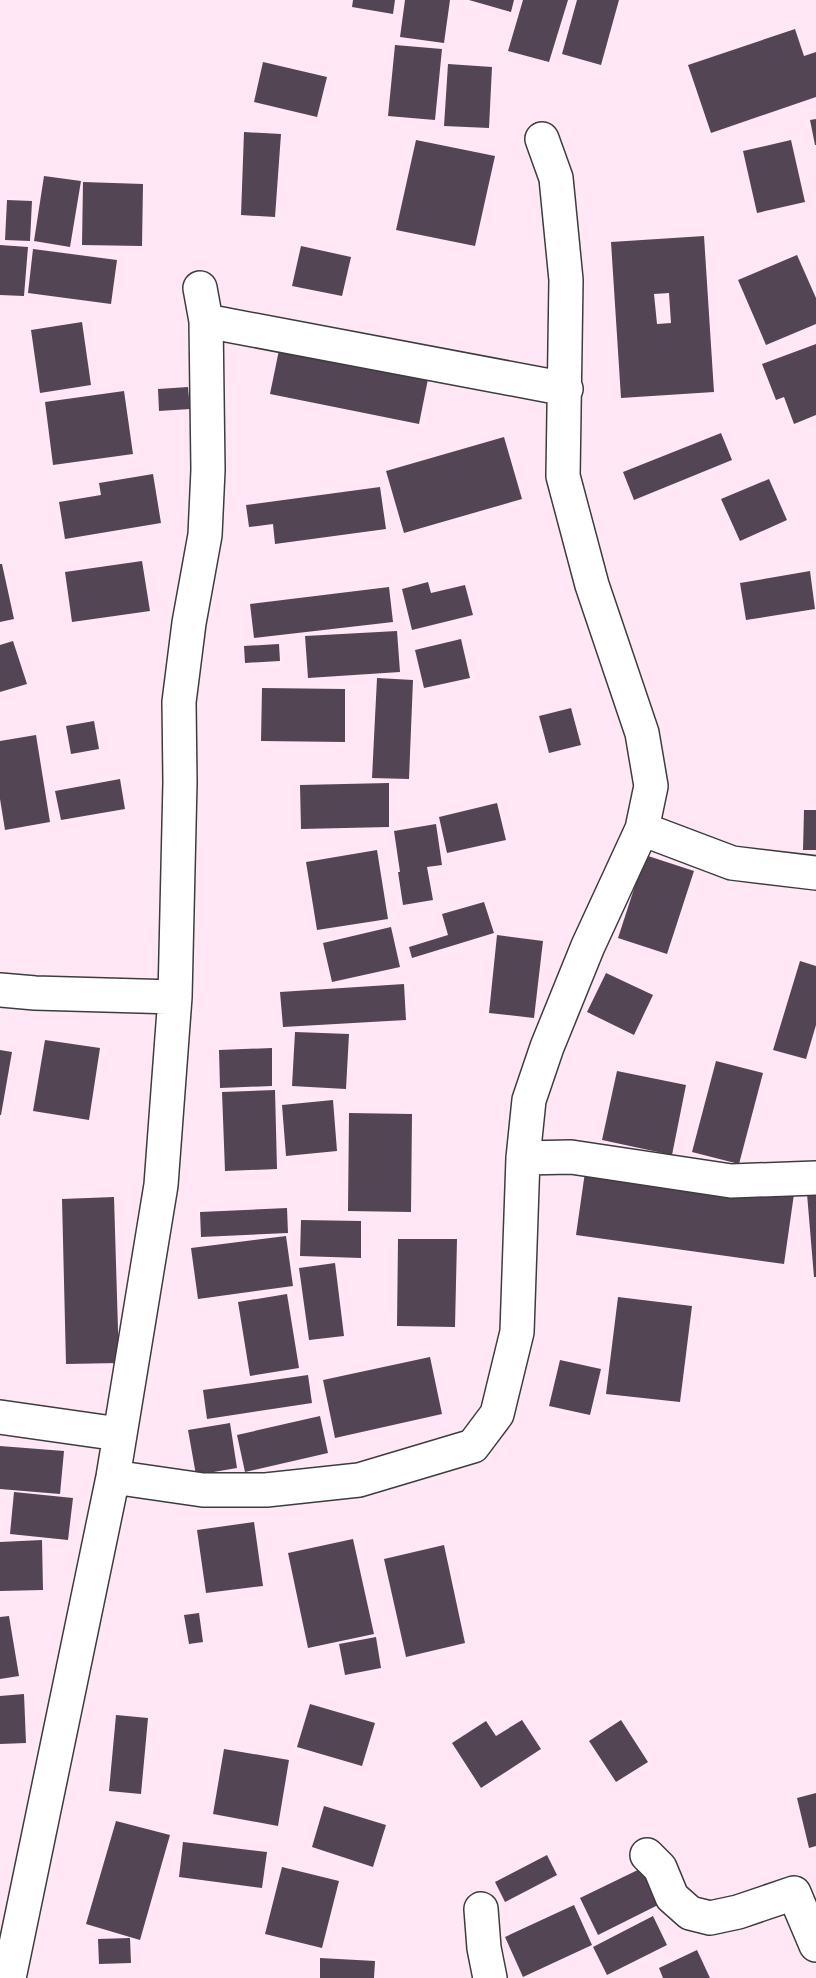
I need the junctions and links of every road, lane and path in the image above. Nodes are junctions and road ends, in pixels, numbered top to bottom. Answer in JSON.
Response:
{"nodes":[{"id":1,"x":542,"y":139,"type":"dead end"},
{"id":2,"x":200,"y":288,"type":"dead end"},
{"id":3,"x":206,"y":321,"type":"junction"},
{"id":4,"x":566,"y":389,"type":"junction"},
{"id":5,"x":642,"y":829,"type":"junction"},
{"id":6,"x":816,"y":873,"type":"edge"},
{"id":7,"x":0,"y":990,"type":"edge"},
{"id":8,"x":175,"y":997,"type":"junction"},
{"id":9,"x":523,"y":1158,"type":"junction"},
{"id":10,"x":816,"y":1178,"type":"edge"},
{"id":11,"x":0,"y":1417,"type":"edge"},
{"id":12,"x":119,"y":1434,"type":"junction"},
{"id":13,"x":112,"y":1477,"type":"junction"},
{"id":14,"x":647,"y":1855,"type":"dead end"},
{"id":15,"x":481,"y":1908,"type":"dead end"},
{"id":16,"x":816,"y":1945,"type":"edge"},
{"id":17,"x":9,"y":1978,"type":"edge"},
{"id":18,"x":490,"y":1978,"type":"edge"}],
"edges":[{"from":1,"to":4,"type":"street"},
{"from":2,"to":3,"type":"street"},
{"from":3,"to":4,"type":"street"},
{"from":3,"to":8,"type":"street"},
{"from":4,"to":5,"type":"street"},
{"from":5,"to":6,"type":"street"},
{"from":5,"to":9,"type":"street"},
{"from":7,"to":8,"type":"street"},
{"from":8,"to":12,"type":"street"},
{"from":9,"to":10,"type":"street"},
{"from":9,"to":13,"type":"street"},
{"from":11,"to":12,"type":"street"},
{"from":12,"to":13,"type":"street"},
{"from":13,"to":17,"type":"street"},
{"from":14,"to":16,"type":"street"},
{"from":15,"to":18,"type":"street"}]}
